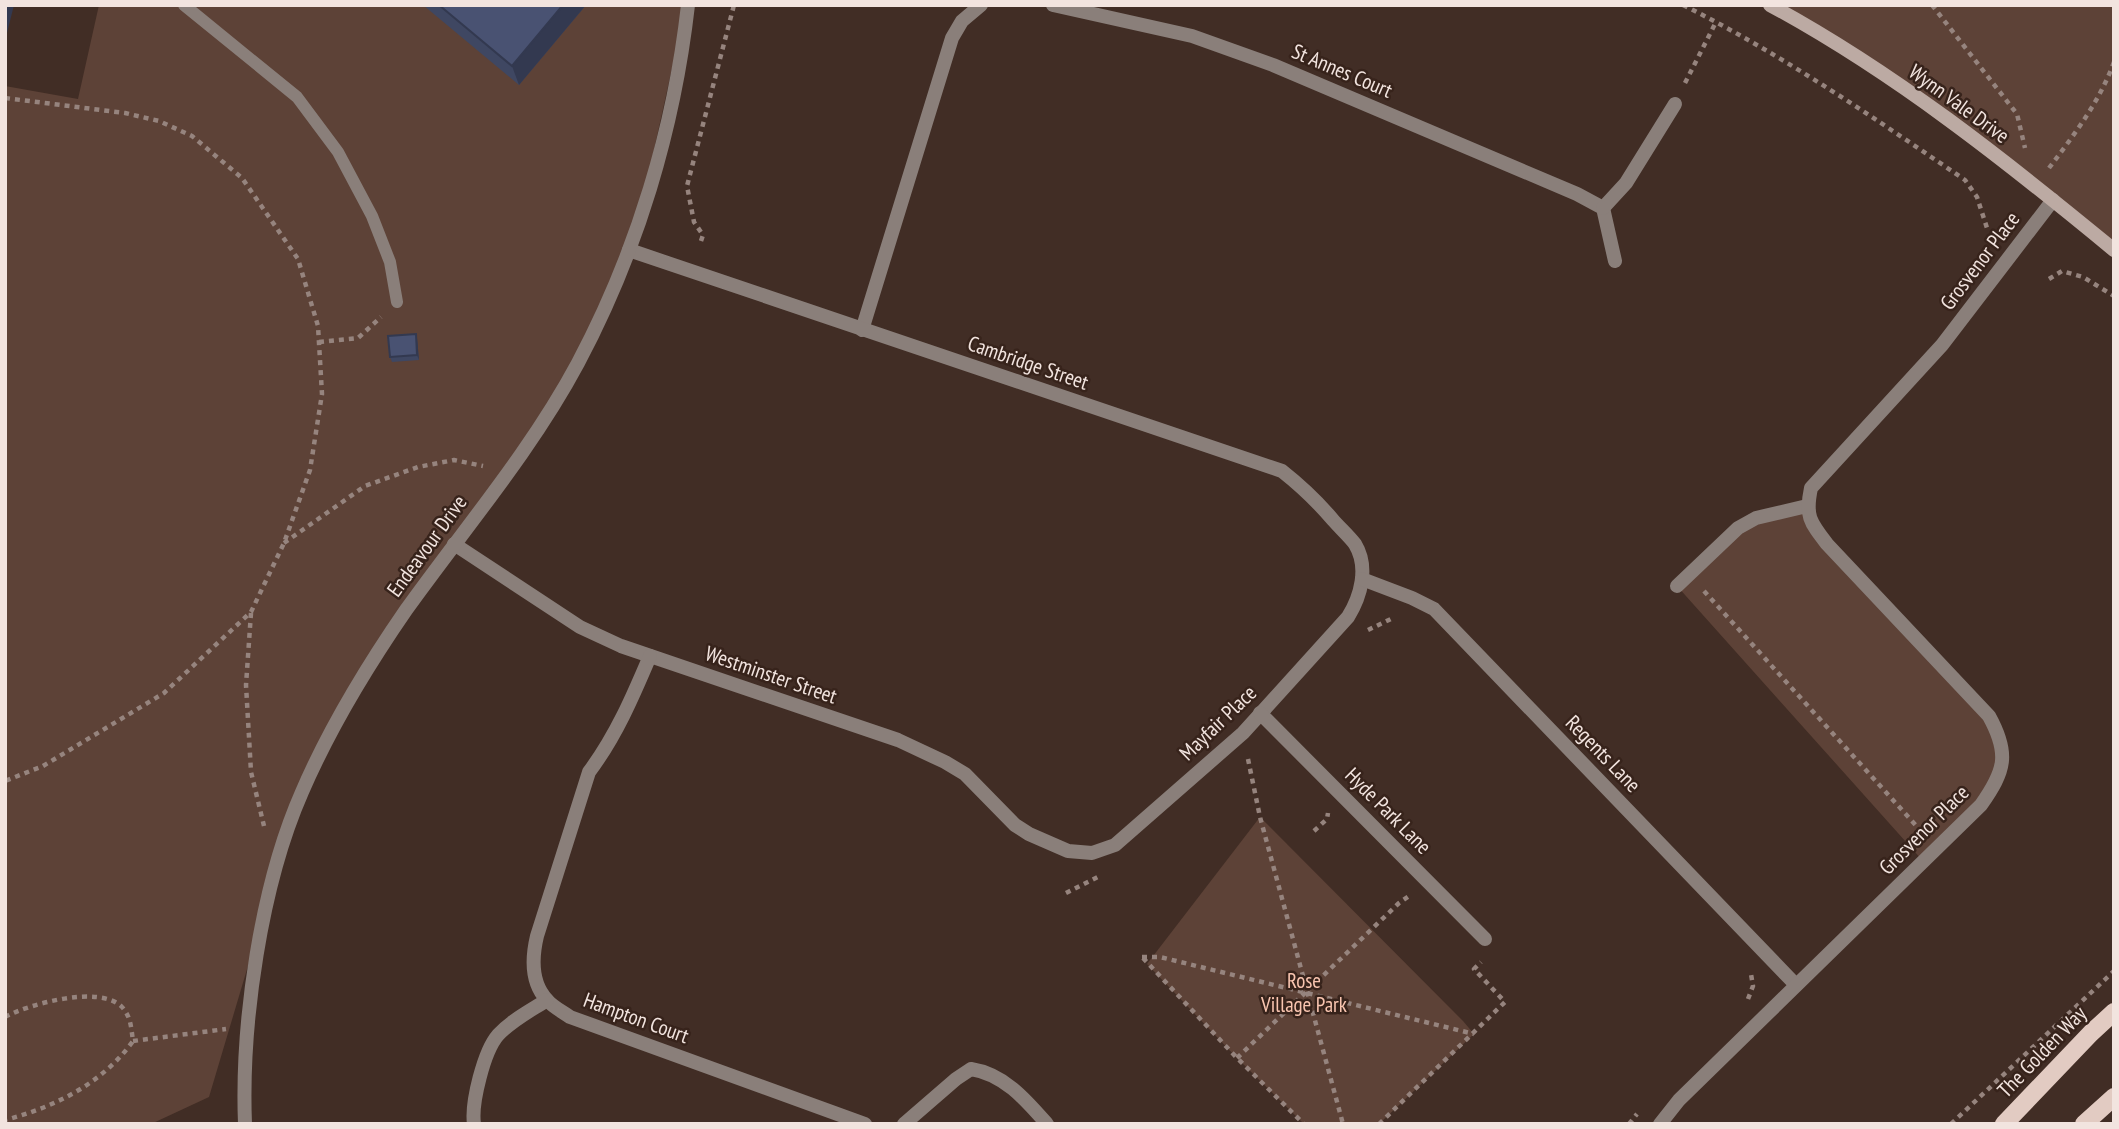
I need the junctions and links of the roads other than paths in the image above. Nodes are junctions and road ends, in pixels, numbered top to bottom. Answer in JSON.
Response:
{"nodes":[{"id":1,"x":184,"y":5,"type":"edge"},
{"id":2,"x":688,"y":5,"type":"edge"},
{"id":3,"x":981,"y":5,"type":"edge"},
{"id":4,"x":1053,"y":5,"type":"edge"},
{"id":5,"x":1770,"y":5,"type":"edge"},
{"id":6,"x":1675,"y":104,"type":"road end"},
{"id":7,"x":2053,"y":200,"type":"junction"},
{"id":8,"x":1603,"y":208,"type":"junction"},
{"id":9,"x":629,"y":250,"type":"junction"},
{"id":10,"x":2114,"y":250,"type":"edge"},
{"id":11,"x":1615,"y":261,"type":"dead end"},
{"id":12,"x":397,"y":302,"type":"road end"},
{"id":13,"x":862,"y":330,"type":"junction"},
{"id":14,"x":1807,"y":506,"type":"junction"},
{"id":15,"x":454,"y":544,"type":"junction"},
{"id":16,"x":1363,"y":579,"type":"junction"},
{"id":17,"x":1677,"y":586,"type":"dead end"},
{"id":18,"x":650,"y":656,"type":"junction"},
{"id":19,"x":1260,"y":713,"type":"junction"},
{"id":20,"x":1068,"y":851,"type":"joint"},
{"id":21,"x":1485,"y":939,"type":"dead end"},
{"id":22,"x":1796,"y":985,"type":"junction"},
{"id":23,"x":547,"y":1000,"type":"junction"},
{"id":24,"x":2114,"y":1012,"type":"edge"},
{"id":25,"x":2114,"y":1097,"type":"edge"},
{"id":26,"x":245,"y":1124,"type":"edge"},
{"id":27,"x":474,"y":1124,"type":"edge"},
{"id":28,"x":865,"y":1124,"type":"edge"},
{"id":29,"x":904,"y":1124,"type":"edge"},
{"id":30,"x":1047,"y":1124,"type":"edge"},
{"id":31,"x":1660,"y":1124,"type":"edge"},
{"id":32,"x":2004,"y":1124,"type":"edge"},
{"id":33,"x":2084,"y":1124,"type":"edge"}],
"edges":[{"from":1,"to":12,"type":"lane"},
{"from":2,"to":9,"type":"street","name":"Endeavour Drive"},
{"from":3,"to":13,"type":"street"},
{"from":4,"to":8,"type":"street","name":"St Annes Court"},
{"from":5,"to":7,"type":"main road","name":"Wynn Vale Drive"},
{"from":6,"to":8,"type":"street"},
{"from":7,"to":10,"type":"main road","name":"Wynn Vale Drive"},
{"from":7,"to":14,"type":"street","name":"Grosvenor Place"},
{"from":8,"to":11,"type":"street"},
{"from":9,"to":13,"type":"street","name":"Cambridge Street"},
{"from":9,"to":15,"type":"street","name":"Endeavour Drive"},
{"from":13,"to":16,"type":"street","name":"Cambridge Street"},
{"from":14,"to":17,"type":"street"},
{"from":14,"to":22,"type":"street","name":"Grosvenor Place"},
{"from":15,"to":18,"type":"street","name":"Westminster Street"},
{"from":15,"to":26,"type":"street","name":"Endeavour Drive"},
{"from":16,"to":19,"type":"street","name":"Mayfair Place"},
{"from":16,"to":22,"type":"street","name":"Regents Lane"},
{"from":18,"to":20,"type":"street","name":"Westminster Street"},
{"from":18,"to":23,"type":"street"},
{"from":19,"to":20,"type":"street","name":"Mayfair Place"},
{"from":19,"to":21,"type":"street","name":"Hyde Park Lane"},
{"from":22,"to":31,"type":"street","name":"Grosvenor Place"},
{"from":23,"to":27,"type":"street"},
{"from":23,"to":28,"type":"street","name":"Hampton Court"},
{"from":24,"to":32,"type":"main road","name":"The Golden Way"},
{"from":25,"to":33,"type":"main road"},
{"from":29,"to":30,"type":"street"}]}
